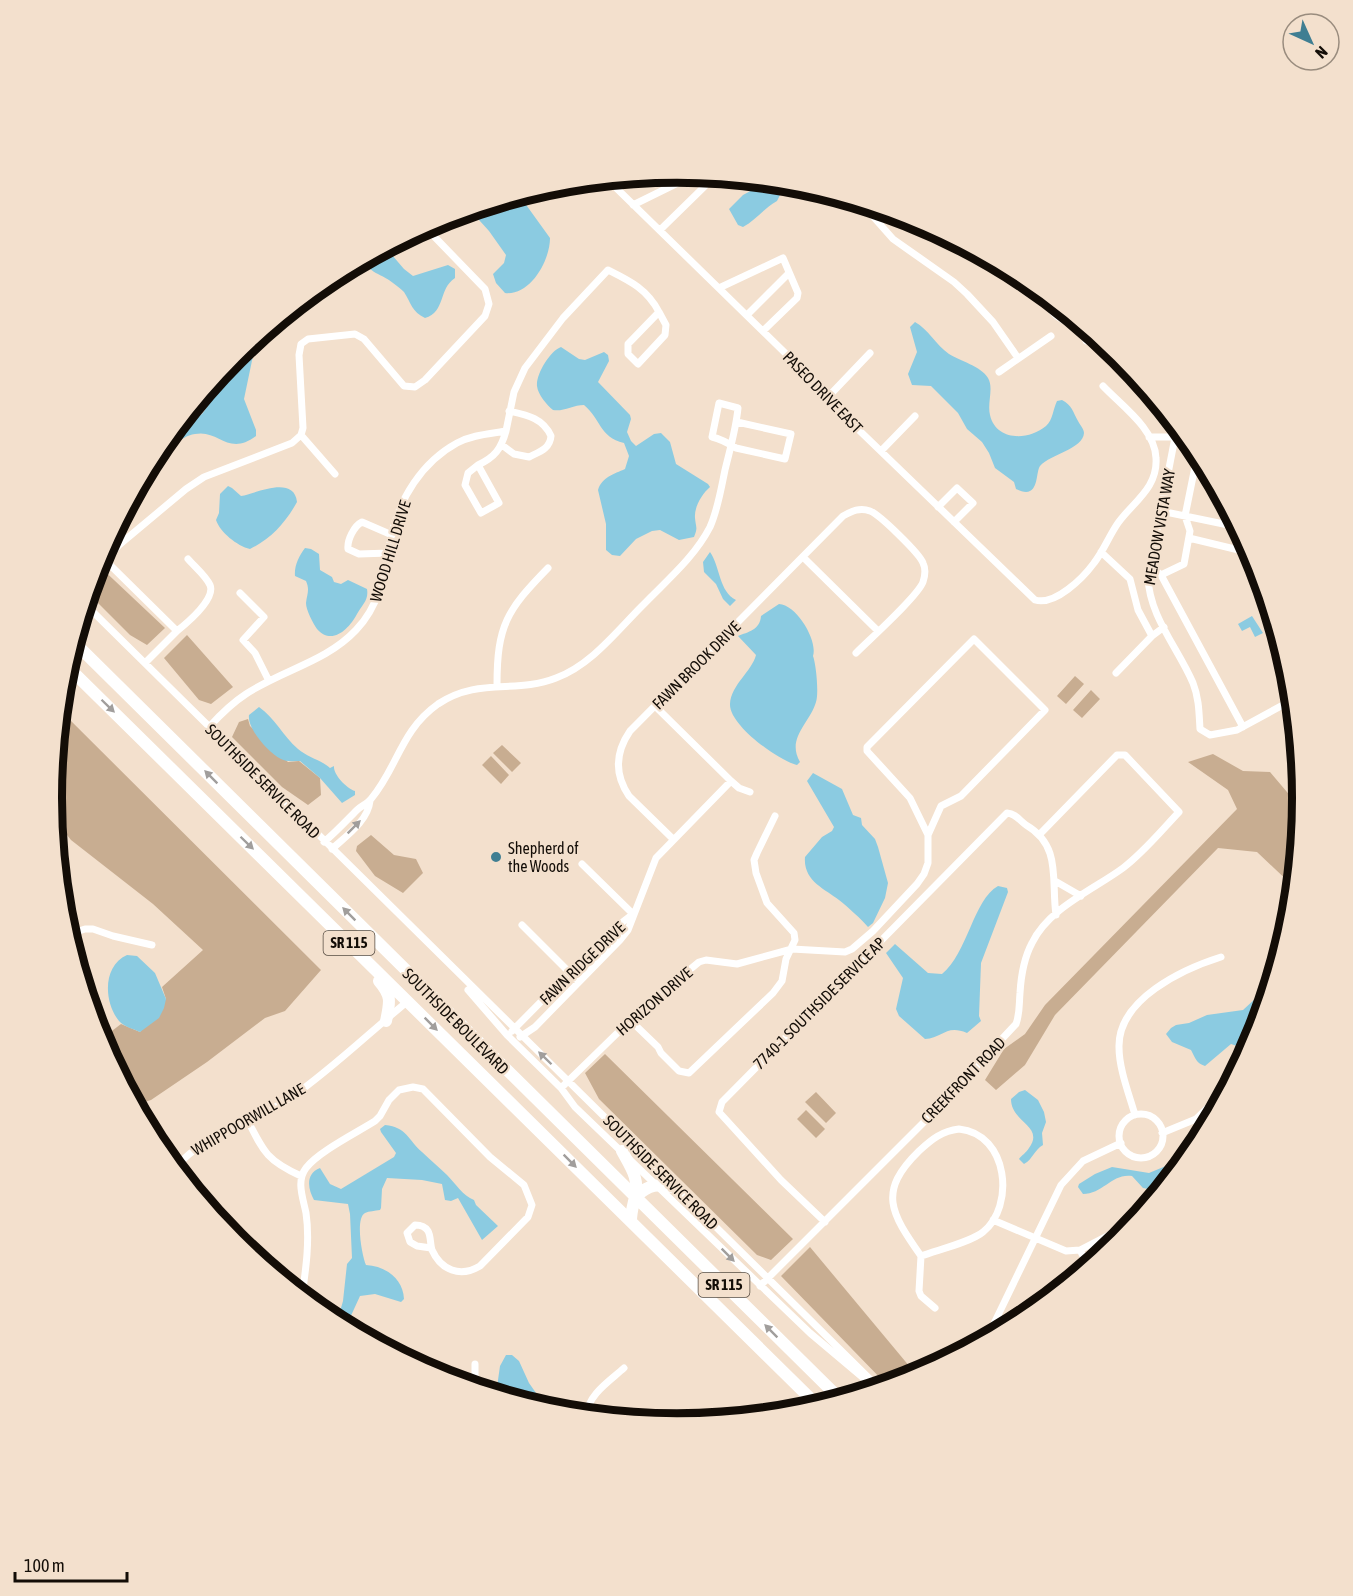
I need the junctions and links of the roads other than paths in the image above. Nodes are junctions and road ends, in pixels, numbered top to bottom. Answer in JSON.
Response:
{"nodes":[{"id":1,"x":678,"y":183,"type":"edge"},
{"id":2,"x":705,"y":184,"type":"edge"},
{"id":3,"x":614,"y":186,"type":"edge"},
{"id":4,"x":633,"y":206,"type":"junction"},
{"id":5,"x":872,"y":215,"type":"edge"},
{"id":6,"x":660,"y":230,"type":"junction"},
{"id":7,"x":432,"y":234,"type":"edge"},
{"id":8,"x":789,"y":273,"type":"junction"},
{"id":9,"x":718,"y":288,"type":"junction"},
{"id":10,"x":1050,"y":309,"type":"edge"},
{"id":11,"x":659,"y":312,"type":"junction"},
{"id":12,"x":747,"y":315,"type":"junction"},
{"id":13,"x":1061,"y":319,"type":"edge"},
{"id":14,"x":763,"y":331,"type":"junction"},
{"id":15,"x":1051,"y":336,"type":"dead end"},
{"id":16,"x":870,"y":353,"type":"dead end"},
{"id":17,"x":1018,"y":358,"type":"junction"},
{"id":18,"x":999,"y":372,"type":"dead end"},
{"id":19,"x":1103,"y":386,"type":"dead end"},
{"id":20,"x":828,"y":397,"type":"junction"},
{"id":21,"x":509,"y":411,"type":"junction"},
{"id":22,"x":915,"y":416,"type":"dead end"},
{"id":23,"x":737,"y":422,"type":"junction"},
{"id":24,"x":506,"y":431,"type":"junction"},
{"id":25,"x":301,"y":435,"type":"junction"},
{"id":26,"x":1149,"y":436,"type":"junction"},
{"id":27,"x":1174,"y":437,"type":"edge"},
{"id":28,"x":1175,"y":439,"type":"edge"},
{"id":29,"x":731,"y":445,"type":"junction"},
{"id":30,"x":502,"y":446,"type":"junction"},
{"id":31,"x":881,"y":451,"type":"junction"},
{"id":32,"x":478,"y":465,"type":"junction"},
{"id":33,"x":1195,"y":467,"type":"edge"},
{"id":34,"x":335,"y":474,"type":"dead end"},
{"id":35,"x":1154,"y":479,"type":"junction"},
{"id":36,"x":1166,"y":483,"type":"junction"},
{"id":37,"x":938,"y":507,"type":"junction"},
{"id":38,"x":1161,"y":511,"type":"junction"},
{"id":39,"x":1185,"y":516,"type":"junction"},
{"id":40,"x":954,"y":522,"type":"junction"},
{"id":41,"x":1227,"y":525,"type":"edge"},
{"id":42,"x":392,"y":535,"type":"junction"},
{"id":43,"x":1189,"y":538,"type":"junction"},
{"id":44,"x":1239,"y":550,"type":"edge"},
{"id":45,"x":114,"y":551,"type":"edge"},
{"id":46,"x":1101,"y":552,"type":"junction"},
{"id":47,"x":388,"y":553,"type":"junction"},
{"id":48,"x":803,"y":557,"type":"junction"},
{"id":49,"x":188,"y":560,"type":"dead end"},
{"id":50,"x":108,"y":563,"type":"edge"},
{"id":51,"x":1150,"y":565,"type":"junction"},
{"id":52,"x":548,"y":568,"type":"dead end"},
{"id":53,"x":1161,"y":575,"type":"junction"},
{"id":54,"x":240,"y":593,"type":"dead end"},
{"id":55,"x":91,"y":610,"type":"edge"},
{"id":56,"x":1164,"y":627,"type":"junction"},
{"id":57,"x":177,"y":631,"type":"junction"},
{"id":58,"x":878,"y":631,"type":"junction"},
{"id":59,"x":1152,"y":636,"type":"junction"},
{"id":60,"x":80,"y":647,"type":"edge"},
{"id":61,"x":856,"y":653,"type":"dead end"},
{"id":62,"x":145,"y":663,"type":"junction"},
{"id":63,"x":74,"y":673,"type":"edge"},
{"id":64,"x":1116,"y":673,"type":"dead end"},
{"id":65,"x":269,"y":681,"type":"junction"},
{"id":66,"x":497,"y":685,"type":"junction"},
{"id":67,"x":1284,"y":704,"type":"edge"},
{"id":68,"x":656,"y":706,"type":"junction"},
{"id":69,"x":208,"y":727,"type":"junction"},
{"id":70,"x":1243,"y":727,"type":"junction"},
{"id":71,"x":731,"y":781,"type":"junction"},
{"id":72,"x":750,"y":792,"type":"dead end"},
{"id":73,"x":370,"y":801,"type":"junction"},
{"id":74,"x":775,"y":816,"type":"dead end"},
{"id":75,"x":1040,"y":834,"type":"junction"},
{"id":76,"x":928,"y":835,"type":"junction"},
{"id":77,"x":673,"y":839,"type":"junction"},
{"id":78,"x":324,"y":842,"type":"junction"},
{"id":79,"x":332,"y":849,"type":"junction"},
{"id":80,"x":582,"y":864,"type":"dead end"},
{"id":81,"x":1055,"y":881,"type":"junction"},
{"id":82,"x":1081,"y":896,"type":"junction"},
{"id":83,"x":633,"y":914,"type":"junction"},
{"id":84,"x":1056,"y":915,"type":"junction"},
{"id":85,"x":522,"y":925,"type":"dead end"},
{"id":86,"x":76,"y":932,"type":"edge"},
{"id":87,"x":152,"y":945,"type":"dead end"},
{"id":88,"x":792,"y":949,"type":"junction"},
{"id":89,"x":1221,"y":957,"type":"dead end"},
{"id":90,"x":442,"y":958,"type":"junction"},
{"id":91,"x":368,"y":962,"type":"junction"},
{"id":92,"x":570,"y":973,"type":"junction"},
{"id":93,"x":579,"y":982,"type":"junction"},
{"id":94,"x":408,"y":1001,"type":"junction"},
{"id":95,"x":450,"y":1015,"type":"junction"},
{"id":96,"x":630,"y":1020,"type":"junction"},
{"id":97,"x":386,"y":1021,"type":"junction"},
{"id":98,"x":515,"y":1028,"type":"junction"},
{"id":99,"x":507,"y":1035,"type":"junction"},
{"id":100,"x":522,"y":1035,"type":"junction"},
{"id":101,"x":514,"y":1043,"type":"junction"},
{"id":102,"x":569,"y":1081,"type":"junction"},
{"id":103,"x":561,"y":1088,"type":"junction"},
{"id":104,"x":1208,"y":1107,"type":"edge"},
{"id":105,"x":1135,"y":1115,"type":"junction"},
{"id":106,"x":248,"y":1121,"type":"junction"},
{"id":107,"x":1162,"y":1133,"type":"junction"},
{"id":108,"x":1121,"y":1143,"type":"junction"},
{"id":109,"x":622,"y":1151,"type":"junction"},
{"id":110,"x":181,"y":1161,"type":"edge"},
{"id":111,"x":301,"y":1176,"type":"junction"},
{"id":112,"x":657,"y":1184,"type":"junction"},
{"id":113,"x":676,"y":1188,"type":"junction"},
{"id":114,"x":635,"y":1197,"type":"junction"},
{"id":115,"x":993,"y":1220,"type":"junction"},
{"id":116,"x":631,"y":1221,"type":"junction"},
{"id":117,"x":825,"y":1222,"type":"junction"},
{"id":118,"x":1109,"y":1235,"type":"edge"},
{"id":119,"x":1034,"y":1238,"type":"junction"},
{"id":120,"x":431,"y":1248,"type":"dead end"},
{"id":121,"x":1080,"y":1250,"type":"junction"},
{"id":122,"x":921,"y":1256,"type":"junction"},
{"id":123,"x":1084,"y":1258,"type":"edge"},
{"id":124,"x":768,"y":1278,"type":"junction"},
{"id":125,"x":760,"y":1286,"type":"junction"},
{"id":126,"x":303,"y":1287,"type":"edge"},
{"id":127,"x":935,"y":1308,"type":"dead end"},
{"id":128,"x":993,"y":1325,"type":"edge"},
{"id":129,"x":475,"y":1364,"type":"dead end"},
{"id":130,"x":624,"y":1368,"type":"dead end"},
{"id":131,"x":475,"y":1379,"type":"edge"},
{"id":132,"x":870,"y":1381,"type":"edge"},
{"id":133,"x":869,"y":1382,"type":"edge"},
{"id":134,"x":833,"y":1393,"type":"edge"},
{"id":135,"x":810,"y":1398,"type":"edge"},
{"id":136,"x":589,"y":1407,"type":"edge"}],
"edges":[{"from":1,"to":4,"type":"street"},
{"from":2,"to":6,"type":"street"},
{"from":3,"to":4,"type":"street","name":"PASEO DRIVE EAST"},
{"from":4,"to":6,"type":"street","name":"PASEO DRIVE EAST"},
{"from":5,"to":17,"type":"street"},
{"from":6,"to":9,"type":"street","name":"PASEO DRIVE EAST"},
{"from":7,"to":25,"type":"street"},
{"from":8,"to":9,"type":"street"},
{"from":8,"to":12,"type":"street"},
{"from":8,"to":14,"type":"street"},
{"from":9,"to":12,"type":"street","name":"PASEO DRIVE EAST"},
{"from":10,"to":13,"type":"street"},
{"from":11,"to":11,"type":"street"},
{"from":11,"to":21,"type":"street"},
{"from":12,"to":14,"type":"street","name":"PASEO DRIVE EAST"},
{"from":14,"to":20,"type":"street","name":"PASEO DRIVE EAST"},
{"from":15,"to":17,"type":"street"},
{"from":16,"to":20,"type":"street"},
{"from":17,"to":18,"type":"street"},
{"from":19,"to":26,"type":"street"},
{"from":20,"to":31,"type":"street","name":"PASEO DRIVE EAST"},
{"from":21,"to":24,"type":"street"},
{"from":21,"to":30,"type":"street"},
{"from":22,"to":31,"type":"street"},
{"from":23,"to":29,"type":"street"},
{"from":23,"to":29,"type":"street"},
{"from":23,"to":29,"type":"street"},
{"from":24,"to":30,"type":"street"},
{"from":24,"to":42,"type":"street","name":"WOOD HILL DRIVE"},
{"from":25,"to":34,"type":"street"},
{"from":25,"to":45,"type":"street"},
{"from":26,"to":27,"type":"street"},
{"from":26,"to":35,"type":"street"},
{"from":28,"to":36,"type":"street","name":"MEADOW VISTA WAY"},
{"from":29,"to":66,"type":"street"},
{"from":30,"to":32,"type":"street"},
{"from":31,"to":37,"type":"street","name":"PASEO DRIVE EAST"},
{"from":32,"to":32,"type":"street"},
{"from":33,"to":39,"type":"street"},
{"from":35,"to":36,"type":"street"},
{"from":35,"to":46,"type":"street"},
{"from":36,"to":38,"type":"street","name":"MEADOW VISTA WAY"},
{"from":37,"to":40,"type":"street","name":"PASEO DRIVE EAST"},
{"from":37,"to":40,"type":"street"},
{"from":38,"to":39,"type":"street"},
{"from":38,"to":51,"type":"street","name":"MEADOW VISTA WAY"},
{"from":39,"to":41,"type":"street"},
{"from":39,"to":43,"type":"street"},
{"from":40,"to":46,"type":"street","name":"PASEO DRIVE EAST"},
{"from":42,"to":47,"type":"street","name":"WOOD HILL DRIVE"},
{"from":42,"to":47,"type":"street"},
{"from":43,"to":44,"type":"street"},
{"from":43,"to":53,"type":"street"},
{"from":46,"to":59,"type":"street"},
{"from":47,"to":65,"type":"street","name":"WOOD HILL DRIVE"},
{"from":48,"to":58,"type":"street"},
{"from":48,"to":58,"type":"street","name":"FAWN BROOK DRIVE"},
{"from":48,"to":68,"type":"street","name":"FAWN BROOK DRIVE"},
{"from":49,"to":57,"type":"street"},
{"from":50,"to":57,"type":"street"},
{"from":51,"to":53,"type":"street"},
{"from":51,"to":56,"type":"street","name":"MEADOW VISTA WAY"},
{"from":52,"to":66,"type":"street"},
{"from":53,"to":70,"type":"street"},
{"from":54,"to":65,"type":"street"},
{"from":55,"to":62,"type":"street","name":"SOUTHSIDE SERVICE ROAD"},
{"from":56,"to":59,"type":"street"},
{"from":56,"to":70,"type":"street","name":"MEADOW VISTA WAY"},
{"from":57,"to":62,"type":"street"},
{"from":58,"to":61,"type":"street"},
{"from":59,"to":64,"type":"street"},
{"from":95,"to":60,"type":"highway","name":"SOUTHSIDE BOULEVARD","number":"SR 115","one_way":true},
{"from":62,"to":69,"type":"street","name":"SOUTHSIDE SERVICE ROAD"},
{"from":63,"to":91,"type":"highway","name":"SOUTHSIDE BOULEVARD","number":"SR 115","one_way":true},
{"from":65,"to":69,"type":"street","name":"WOOD HILL DRIVE"},
{"from":66,"to":73,"type":"street"},
{"from":67,"to":70,"type":"street","name":"MEADOW VISTA WAY"},
{"from":68,"to":71,"type":"street"},
{"from":68,"to":77,"type":"street","name":"FAWN BROOK DRIVE"},
{"from":69,"to":78,"type":"street","name":"SOUTHSIDE SERVICE ROAD"},
{"from":71,"to":72,"type":"street"},
{"from":71,"to":77,"type":"street"},
{"from":73,"to":78,"type":"street"},
{"from":79,"to":73,"type":"street","one_way":true},
{"from":74,"to":88,"type":"street"},
{"from":75,"to":81,"type":"street","name":"7740-1 SOUTHSIDE SERVICE AP"},
{"from":75,"to":82,"type":"street","name":"CREEKFRONT ROAD"},
{"from":75,"to":117,"type":"street","name":"7740-1 SOUTHSIDE SERVICE AP"},
{"from":76,"to":76,"type":"street"},
{"from":76,"to":88,"type":"street","name":"HORIZON DRIVE"},
{"from":77,"to":83,"type":"street"},
{"from":78,"to":79,"type":"street","name":"SOUTHSIDE SERVICE ROAD"},
{"from":79,"to":90,"type":"street","name":"SOUTHSIDE SERVICE ROAD"},
{"from":80,"to":83,"type":"street"},
{"from":81,"to":82,"type":"street"},
{"from":81,"to":84,"type":"street","name":"7740-1 SOUTHSIDE SERVICE AP"},
{"from":82,"to":84,"type":"street","name":"CREEKFRONT ROAD"},
{"from":83,"to":92,"type":"street","name":"FAWN RIDGE DRIVE"},
{"from":83,"to":93,"type":"street","name":"FAWN RIDGE DRIVE"},
{"from":84,"to":117,"type":"street","name":"CREEKFRONT ROAD"},
{"from":85,"to":92,"type":"street"},
{"from":86,"to":87,"type":"street"},
{"from":88,"to":96,"type":"street","name":"HORIZON DRIVE"},
{"from":88,"to":96,"type":"street"},
{"from":89,"to":105,"type":"street"},
{"from":90,"to":98,"type":"street","name":"SOUTHSIDE SERVICE ROAD"},
{"from":90,"to":99,"type":"street","name":"SOUTHSIDE SERVICE ROAD"},
{"from":91,"to":94,"type":"highway","name":"SOUTHSIDE BOULEVARD","number":"SR 115"},
{"from":91,"to":97,"type":"highway"},
{"from":92,"to":93,"type":"street"},
{"from":92,"to":98,"type":"street","name":"FAWN RIDGE DRIVE"},
{"from":93,"to":100,"type":"street","name":"FAWN RIDGE DRIVE"},
{"from":94,"to":95,"type":"highway"},
{"from":94,"to":97,"type":"street","name":"WHIPPOORWILL LANE"},
{"from":94,"to":116,"type":"highway","name":"SOUTHSIDE BOULEVARD","number":"SR 115","one_way":true},
{"from":95,"to":114,"type":"highway","name":"SOUTHSIDE BOULEVARD","number":"SR 115"},
{"from":96,"to":102,"type":"street","name":"HORIZON DRIVE"},
{"from":97,"to":106,"type":"street","name":"WHIPPOORWILL LANE"},
{"from":98,"to":99,"type":"street","name":"FAWN RIDGE DRIVE"},
{"from":98,"to":100,"type":"street","name":"SOUTHSIDE SERVICE ROAD"},
{"from":99,"to":101,"type":"street","name":"SOUTHSIDE SERVICE ROAD"},
{"from":100,"to":101,"type":"street","name":"FAWN RIDGE DRIVE"},
{"from":102,"to":100,"type":"street","name":"SOUTHSIDE SERVICE ROAD","one_way":true},
{"from":101,"to":103,"type":"street","name":"SOUTHSIDE SERVICE ROAD"},
{"from":102,"to":103,"type":"street","name":"HORIZON DRIVE"},
{"from":102,"to":113,"type":"street","name":"SOUTHSIDE SERVICE ROAD"},
{"from":103,"to":109,"type":"street","name":"SOUTHSIDE SERVICE ROAD"},
{"from":104,"to":107,"type":"street"},
{"from":105,"to":107,"type":"street"},
{"from":105,"to":108,"type":"street"},
{"from":106,"to":110,"type":"street","name":"WHIPPOORWILL LANE"},
{"from":106,"to":111,"type":"street"},
{"from":107,"to":108,"type":"street"},
{"from":108,"to":119,"type":"street"},
{"from":109,"to":112,"type":"street","name":"SOUTHSIDE SERVICE ROAD"},
{"from":109,"to":114,"type":"highway"},
{"from":111,"to":120,"type":"street"},
{"from":111,"to":126,"type":"street"},
{"from":112,"to":113,"type":"highway"},
{"from":112,"to":114,"type":"highway"},
{"from":112,"to":125,"type":"street","name":"SOUTHSIDE SERVICE ROAD","one_way":true},
{"from":113,"to":124,"type":"street","name":"SOUTHSIDE SERVICE ROAD"},
{"from":114,"to":116,"type":"highway"},
{"from":134,"to":114,"type":"highway","name":"SOUTHSIDE BOULEVARD","number":"SR 115","one_way":true},
{"from":115,"to":119,"type":"street"},
{"from":115,"to":122,"type":"street"},
{"from":115,"to":122,"type":"street"},
{"from":116,"to":135,"type":"highway","name":"SOUTHSIDE BOULEVARD","number":"SR 115"},
{"from":117,"to":124,"type":"street"},
{"from":118,"to":121,"type":"street"},
{"from":119,"to":121,"type":"street"},
{"from":119,"to":128,"type":"street"},
{"from":121,"to":123,"type":"street"},
{"from":122,"to":127,"type":"street"},
{"from":124,"to":125,"type":"street"},
{"from":124,"to":132,"type":"street","name":"SOUTHSIDE SERVICE ROAD"},
{"from":125,"to":133,"type":"street","name":"SOUTHSIDE SERVICE ROAD"},
{"from":129,"to":131,"type":"street"},
{"from":130,"to":136,"type":"street"}]}
